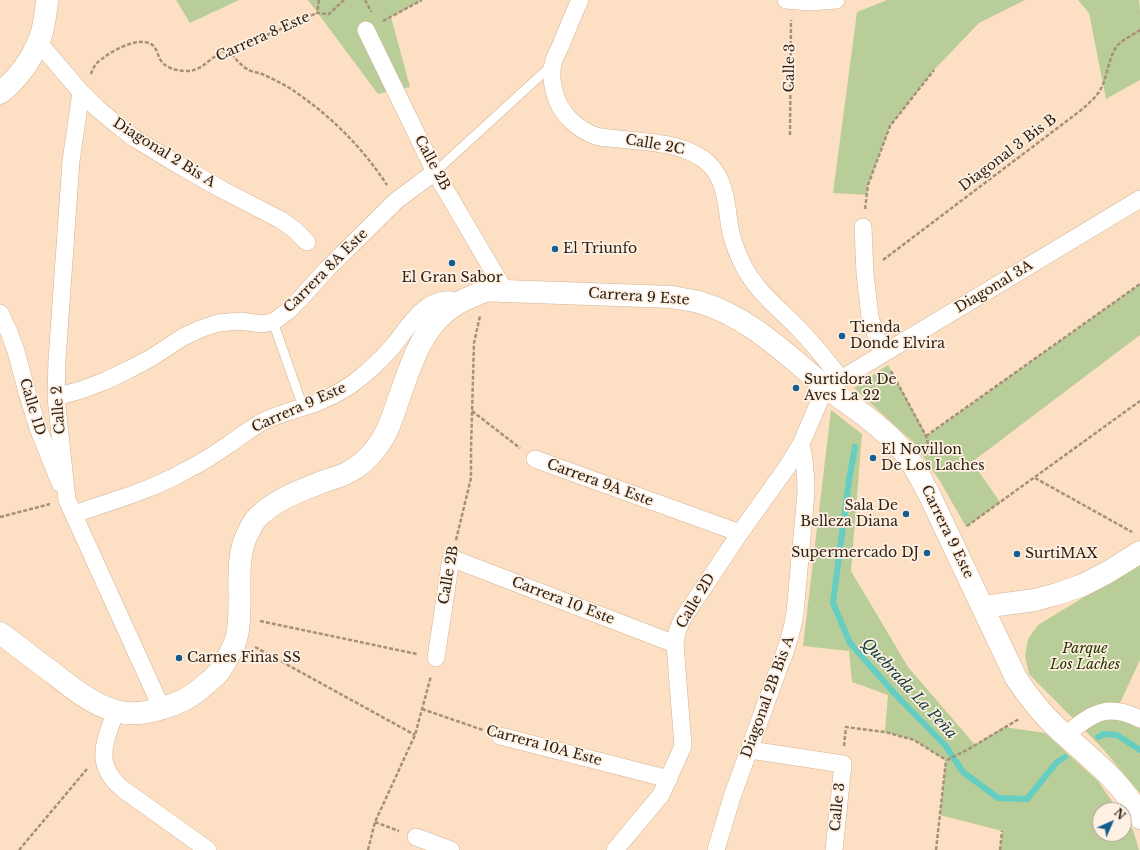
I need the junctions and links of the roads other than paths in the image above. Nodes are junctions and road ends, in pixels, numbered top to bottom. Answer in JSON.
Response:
{"nodes":[{"id":1,"x":47,"y":0,"type":"edge"},
{"id":2,"x":580,"y":0,"type":"edge"},
{"id":3,"x":789,"y":0,"type":"edge"},
{"id":4,"x":836,"y":0,"type":"edge"},
{"id":5,"x":366,"y":30,"type":"road end"},
{"id":6,"x":39,"y":43,"type":"junction"},
{"id":7,"x":553,"y":64,"type":"junction"},
{"id":8,"x":81,"y":92,"type":"junction"},
{"id":9,"x":0,"y":93,"type":"edge"},
{"id":10,"x":434,"y":172,"type":"junction"},
{"id":11,"x":1140,"y":198,"type":"edge"},
{"id":12,"x":863,"y":227,"type":"road end"},
{"id":13,"x":307,"y":242,"type":"dead end"},
{"id":14,"x":496,"y":291,"type":"junction"},
{"id":15,"x":461,"y":302,"type":"junction"},
{"id":16,"x":0,"y":313,"type":"edge"},
{"id":17,"x":273,"y":322,"type":"junction"},
{"id":18,"x":882,"y":354,"type":"junction"},
{"id":19,"x":834,"y":383,"type":"junction"},
{"id":20,"x":56,"y":397,"type":"junction"},
{"id":21,"x":303,"y":407,"type":"junction"},
{"id":22,"x":801,"y":444,"type":"junction"},
{"id":23,"x":535,"y":459,"type":"road end"},
{"id":24,"x":71,"y":507,"type":"junction"},
{"id":25,"x":740,"y":533,"type":"junction"},
{"id":26,"x":1137,"y":542,"type":"edge"},
{"id":27,"x":451,"y":558,"type":"joint"},
{"id":28,"x":983,"y":607,"type":"junction"},
{"id":29,"x":0,"y":633,"type":"edge"},
{"id":30,"x":675,"y":644,"type":"junction"},
{"id":31,"x":436,"y":658,"type":"road end"},
{"id":32,"x":162,"y":708,"type":"junction"},
{"id":33,"x":116,"y":711,"type":"junction"},
{"id":34,"x":1140,"y":719,"type":"edge"},
{"id":35,"x":1066,"y":735,"type":"junction"},
{"id":36,"x":500,"y":736,"type":"road end"},
{"id":37,"x":750,"y":750,"type":"junction"},
{"id":38,"x":669,"y":779,"type":"junction"},
{"id":39,"x":1140,"y":818,"type":"edge"},
{"id":40,"x":416,"y":837,"type":"road end"},
{"id":41,"x":208,"y":850,"type":"edge"},
{"id":42,"x":451,"y":850,"type":"edge"},
{"id":43,"x":615,"y":850,"type":"edge"},
{"id":44,"x":716,"y":850,"type":"edge"},
{"id":45,"x":834,"y":850,"type":"edge"}],
"edges":[{"from":1,"to":6,"type":"street"},
{"from":2,"to":7,"type":"street","name":"Calle 2C"},
{"from":3,"to":4,"type":"street"},
{"from":5,"to":10,"type":"street","name":"Calle 2B"},
{"from":6,"to":8,"type":"street","name":"Diagonal 2 Bis A"},
{"from":6,"to":9,"type":"street"},
{"from":7,"to":10,"type":"lane","name":"Carrera 8A Este"},
{"from":7,"to":19,"type":"street","name":"Calle 2C"},
{"from":8,"to":13,"type":"street","name":"Diagonal 2 Bis A"},
{"from":8,"to":20,"type":"street","name":"Calle 2"},
{"from":10,"to":14,"type":"street","name":"Calle 2B"},
{"from":10,"to":17,"type":"street","name":"Carrera 8A Este"},
{"from":11,"to":18,"type":"street","name":"Diagonal 3A"},
{"from":12,"to":18,"type":"street"},
{"from":14,"to":15,"type":"street"},
{"from":14,"to":19,"type":"street","name":"Carrera 9 Este"},
{"from":15,"to":21,"type":"street","name":"Carrera 9 Este"},
{"from":15,"to":32,"type":"street"},
{"from":16,"to":24,"type":"street","name":"Calle 1D"},
{"from":17,"to":20,"type":"street","name":"Carrera 8A Este"},
{"from":17,"to":21,"type":"lane"},
{"from":18,"to":19,"type":"street","name":"Diagonal 3A"},
{"from":19,"to":22,"type":"street","name":"Calle 2D"},
{"from":19,"to":28,"type":"street","name":"Carrera 9 Este"},
{"from":20,"to":24,"type":"street","name":"Calle 2"},
{"from":21,"to":24,"type":"street","name":"Carrera 9 Este"},
{"from":22,"to":25,"type":"street","name":"Calle 2D"},
{"from":22,"to":37,"type":"street","name":"Diagonal 2B Bis A"},
{"from":23,"to":25,"type":"street","name":"Carrera 9A Este"},
{"from":24,"to":32,"type":"street","name":"Calle 2"},
{"from":25,"to":30,"type":"street","name":"Calle 2D"},
{"from":26,"to":28,"type":"street"},
{"from":27,"to":30,"type":"street","name":"Carrera 10 Este"},
{"from":27,"to":31,"type":"street","name":"Calle 2B"},
{"from":28,"to":35,"type":"street","name":"Carrera 9 Este"},
{"from":29,"to":33,"type":"street"},
{"from":30,"to":38,"type":"street","name":"Calle 2D"},
{"from":32,"to":33,"type":"street"},
{"from":33,"to":41,"type":"street"},
{"from":34,"to":35,"type":"street"},
{"from":35,"to":39,"type":"street","name":"Carrera 9 Este"},
{"from":36,"to":38,"type":"street","name":"Carrera 10A Este"},
{"from":37,"to":44,"type":"street","name":"Diagonal 2B Bis A"},
{"from":37,"to":45,"type":"street","name":"Calle 3"},
{"from":38,"to":43,"type":"street","name":"Calle 2D"},
{"from":40,"to":42,"type":"street"}]}
